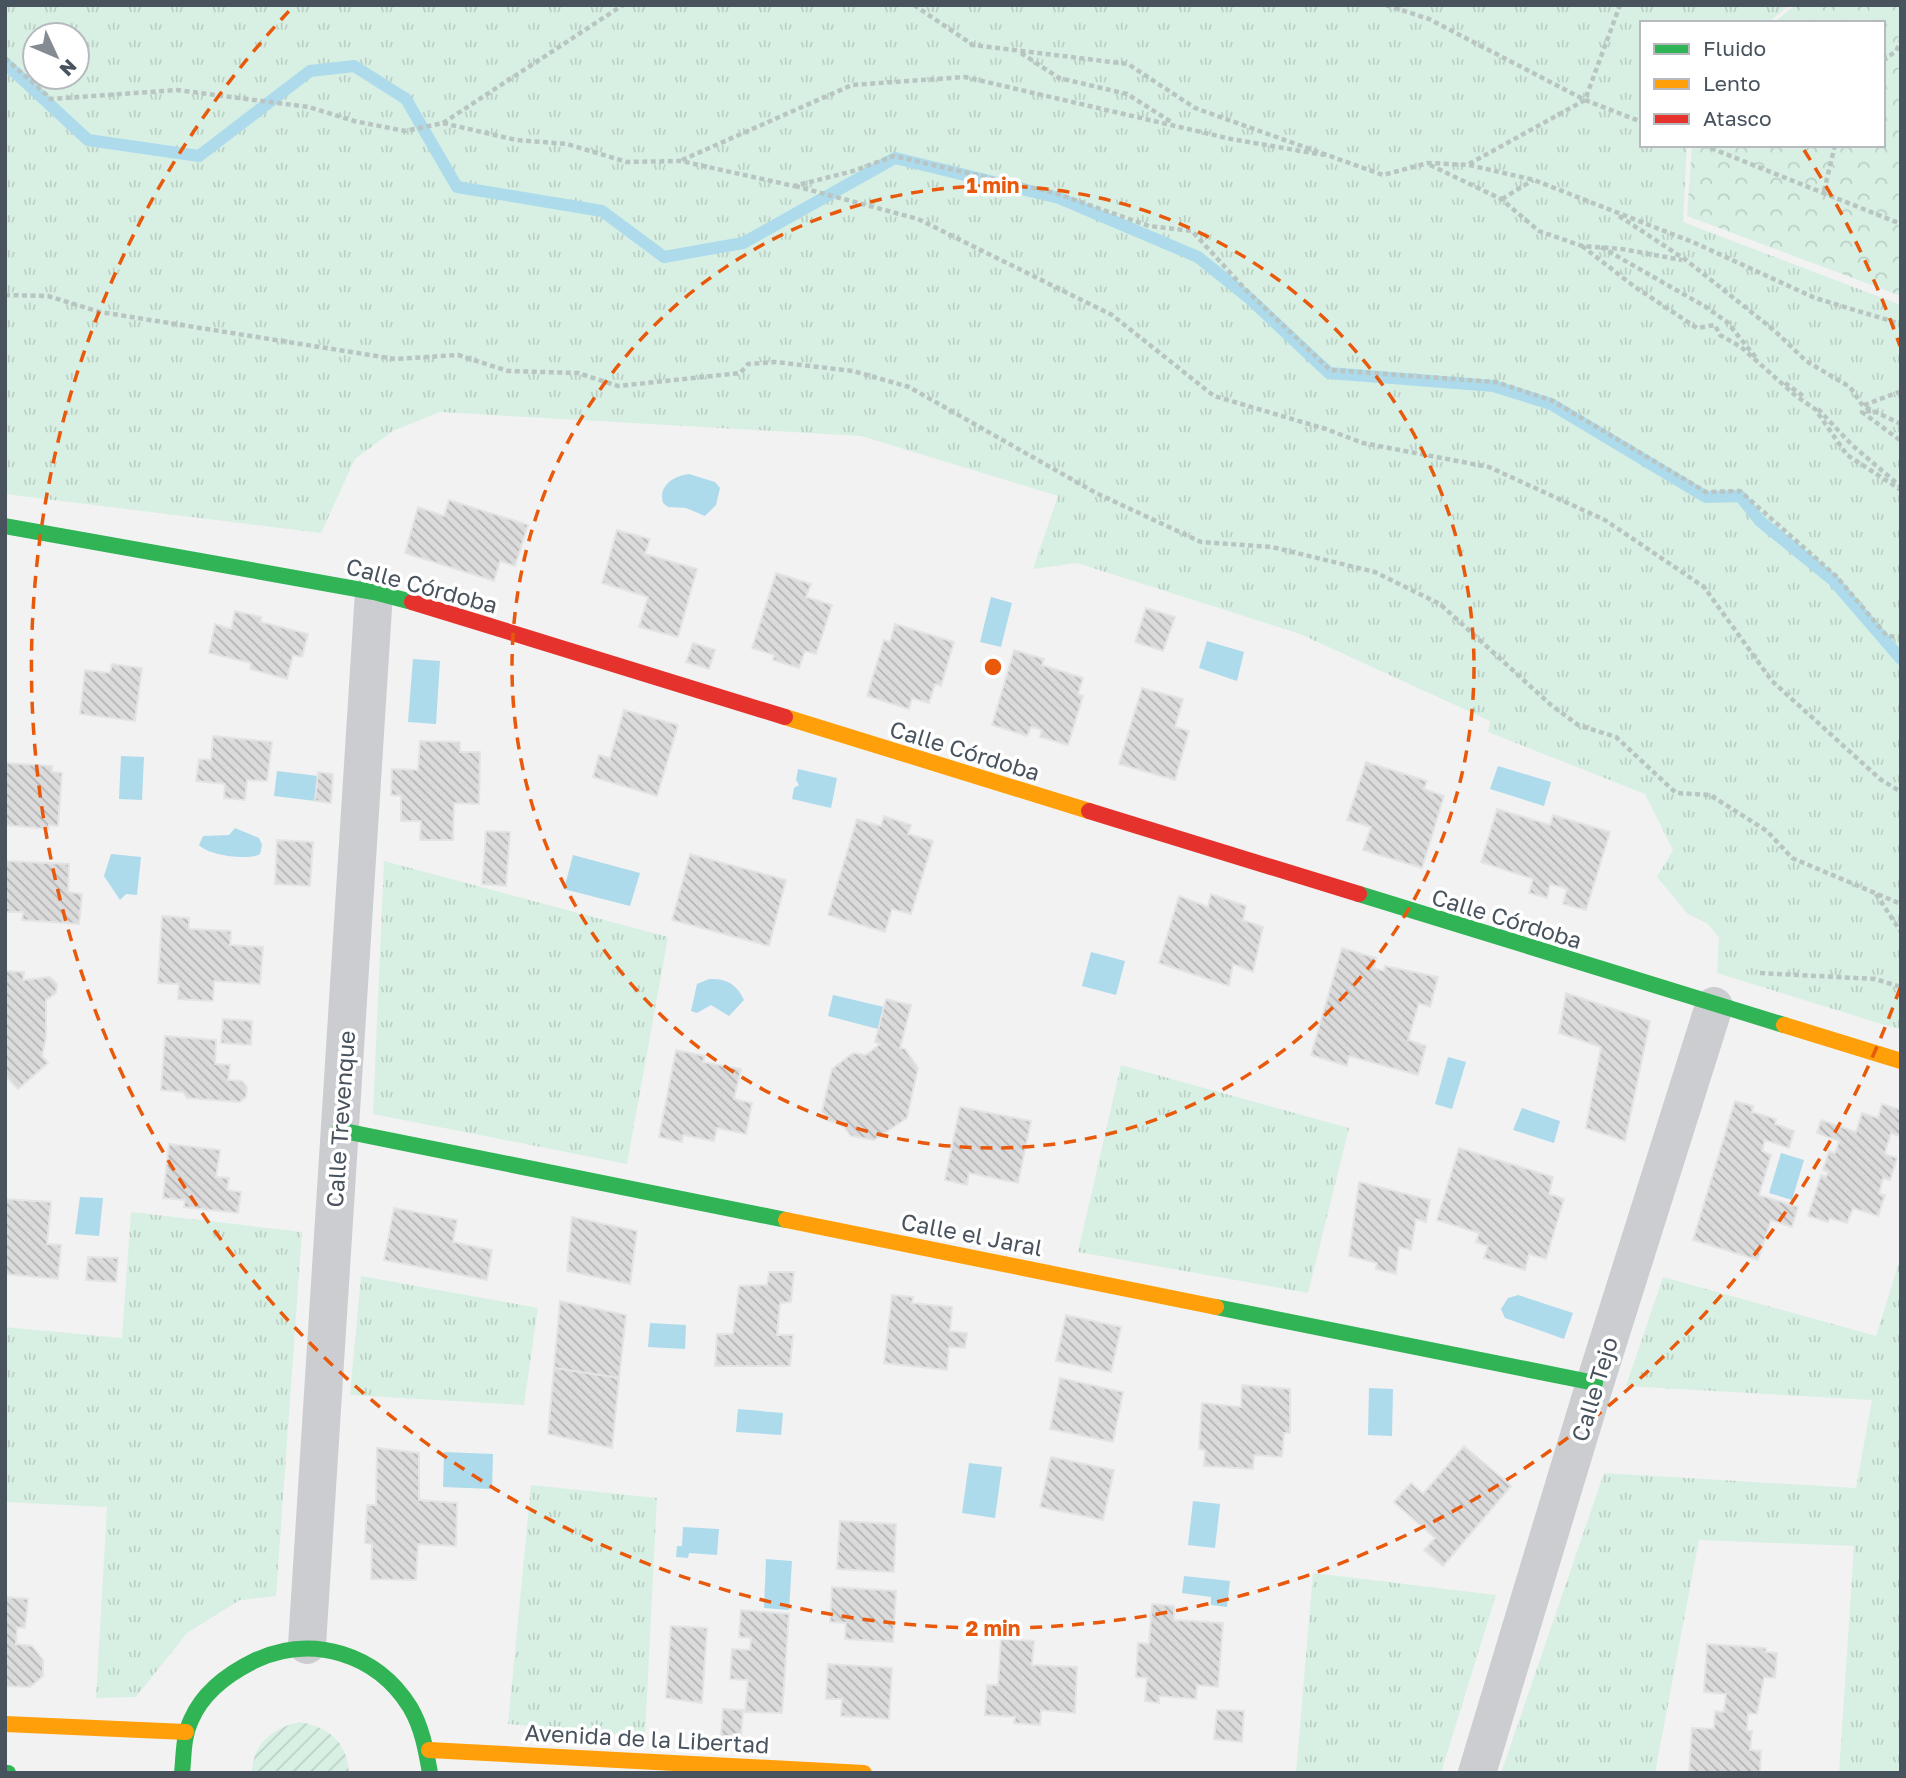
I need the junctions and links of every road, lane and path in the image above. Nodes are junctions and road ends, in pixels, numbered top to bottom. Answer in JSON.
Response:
{"nodes":[{"id":1,"x":623,"y":5,"type":"edge"},
{"id":2,"x":914,"y":5,"type":"edge"},
{"id":3,"x":1386,"y":5,"type":"edge"},
{"id":4,"x":1620,"y":5,"type":"edge"},
{"id":5,"x":1901,"y":41,"type":"edge"},
{"id":6,"x":1020,"y":52,"type":"junction"},
{"id":7,"x":5,"y":58,"type":"edge"},
{"id":8,"x":1885,"y":59,"type":"edge"},
{"id":9,"x":1585,"y":100,"type":"junction"},
{"id":10,"x":1640,"y":121,"type":"edge"},
{"id":11,"x":443,"y":123,"type":"junction"},
{"id":12,"x":1177,"y":125,"type":"junction"},
{"id":13,"x":1708,"y":147,"type":"edge"},
{"id":14,"x":1835,"y":147,"type":"edge"},
{"id":15,"x":1336,"y":157,"type":"junction"},
{"id":16,"x":681,"y":160,"type":"junction"},
{"id":17,"x":1428,"y":163,"type":"junction"},
{"id":18,"x":1469,"y":165,"type":"junction"},
{"id":19,"x":1534,"y":180,"type":"junction"},
{"id":20,"x":794,"y":186,"type":"junction"},
{"id":21,"x":1824,"y":191,"type":"junction"},
{"id":22,"x":1501,"y":199,"type":"junction"},
{"id":23,"x":1612,"y":212,"type":"junction"},
{"id":24,"x":1901,"y":224,"type":"edge"},
{"id":25,"x":1582,"y":246,"type":"junction"},
{"id":26,"x":1601,"y":247,"type":"junction"},
{"id":27,"x":1686,"y":260,"type":"junction"},
{"id":28,"x":5,"y":295,"type":"edge"},
{"id":29,"x":1901,"y":324,"type":"edge"},
{"id":30,"x":1899,"y":391,"type":"dead end"},
{"id":31,"x":1863,"y":406,"type":"junction"},
{"id":32,"x":1872,"y":410,"type":"junction"},
{"id":33,"x":1901,"y":424,"type":"edge"},
{"id":34,"x":1901,"y":440,"type":"edge"},
{"id":35,"x":1901,"y":488,"type":"edge"},
{"id":36,"x":5,"y":526,"type":"edge"},
{"id":37,"x":374,"y":592,"type":"junction"},
{"id":38,"x":1901,"y":637,"type":"edge"},
{"id":39,"x":1901,"y":792,"type":"edge"},
{"id":40,"x":1875,"y":893,"type":"junction"},
{"id":41,"x":1901,"y":904,"type":"edge"},
{"id":42,"x":1901,"y":932,"type":"edge"},
{"id":43,"x":1901,"y":987,"type":"edge"},
{"id":44,"x":1717,"y":1006,"type":"junction"},
{"id":45,"x":1901,"y":1061,"type":"edge"},
{"id":46,"x":339,"y":1130,"type":"junction"},
{"id":47,"x":1595,"y":1382,"type":"junction"},
{"id":48,"x":307,"y":1645,"type":"junction"},
{"id":49,"x":5,"y":1724,"type":"edge"},
{"id":50,"x":186,"y":1732,"type":"junction"},
{"id":51,"x":429,"y":1750,"type":"junction"},
{"id":52,"x":182,"y":1773,"type":"edge"},
{"id":53,"x":430,"y":1773,"type":"edge"},
{"id":54,"x":864,"y":1773,"type":"edge"},
{"id":55,"x":1477,"y":1773,"type":"edge"}],
"edges":[{"from":1,"to":11,"type":"path"},
{"from":2,"to":6,"type":"path"},
{"from":3,"to":9,"type":"path"},
{"from":4,"to":9,"type":"path"},
{"from":5,"to":8,"type":"path"},
{"from":6,"to":12,"type":"path"},
{"from":6,"to":15,"type":"path"},
{"from":7,"to":11,"type":"path"},
{"from":9,"to":10,"type":"path"},
{"from":9,"to":18,"type":"path"},
{"from":11,"to":16,"type":"path"},
{"from":12,"to":15,"type":"path"},
{"from":12,"to":16,"type":"path"},
{"from":13,"to":21,"type":"path"},
{"from":14,"to":21,"type":"path"},
{"from":15,"to":17,"type":"path"},
{"from":16,"to":20,"type":"path"},
{"from":17,"to":18,"type":"path"},
{"from":17,"to":22,"type":"path"},
{"from":18,"to":19,"type":"path"},
{"from":19,"to":22,"type":"path"},
{"from":19,"to":23,"type":"path"},
{"from":20,"to":38,"type":"path"},
{"from":20,"to":39,"type":"path"},
{"from":21,"to":24,"type":"path"},
{"from":22,"to":25,"type":"path"},
{"from":23,"to":27,"type":"path"},
{"from":23,"to":29,"type":"path"},
{"from":25,"to":26,"type":"path"},
{"from":25,"to":35,"type":"path"},
{"from":26,"to":27,"type":"path"},
{"from":26,"to":35,"type":"path"},
{"from":27,"to":31,"type":"path"},
{"from":28,"to":40,"type":"path"},
{"from":30,"to":31,"type":"path"},
{"from":31,"to":32,"type":"path"},
{"from":32,"to":33,"type":"path"},
{"from":32,"to":34,"type":"path"},
{"from":36,"to":37,"type":"street","name":"Calle Córdoba"},
{"from":37,"to":44,"type":"street","name":"Calle Córdoba"},
{"from":37,"to":46,"type":"street","name":"Calle Trevenque"},
{"from":40,"to":41,"type":"path"},
{"from":40,"to":42,"type":"path"},
{"from":43,"to":44,"type":"path"},
{"from":44,"to":45,"type":"street","name":"Calle Córdoba"},
{"from":44,"to":47,"type":"street","name":"Calle Tejo"},
{"from":46,"to":47,"type":"street","name":"Calle el Jaral"},
{"from":46,"to":48,"type":"street","name":"Calle Trevenque"},
{"from":47,"to":55,"type":"street","name":"Calle Tejo"},
{"from":48,"to":50,"type":"street"},
{"from":48,"to":51,"type":"street"},
{"from":49,"to":50,"type":"street"},
{"from":50,"to":52,"type":"street"},
{"from":51,"to":53,"type":"street"},
{"from":51,"to":54,"type":"street","name":"Avenida de la Libertad"}]}
